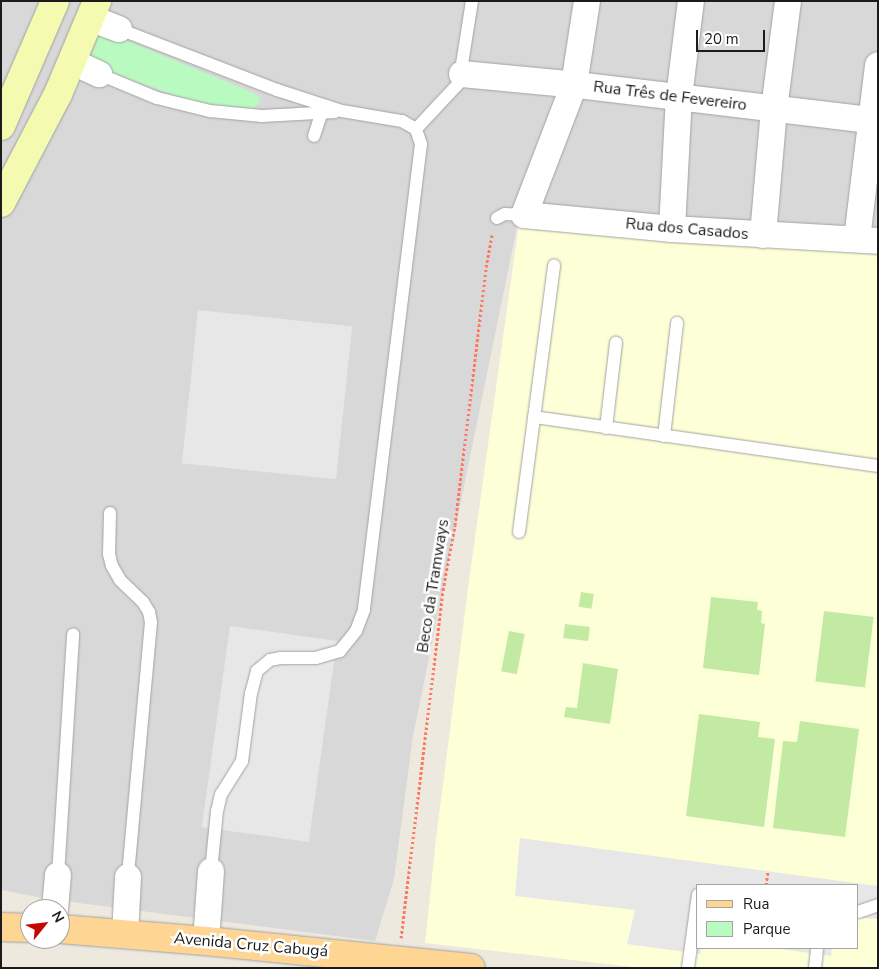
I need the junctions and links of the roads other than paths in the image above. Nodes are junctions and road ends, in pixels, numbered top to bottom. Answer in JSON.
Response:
{"nodes":[{"id":1,"x":55,"y":1,"type":"edge"},
{"id":2,"x":472,"y":1,"type":"edge"},
{"id":3,"x":587,"y":1,"type":"edge"},
{"id":4,"x":691,"y":1,"type":"edge"},
{"id":5,"x":788,"y":1,"type":"edge"},
{"id":6,"x":94,"y":10,"type":"edge"},
{"id":7,"x":119,"y":29,"type":"joint"},
{"id":8,"x":73,"y":62,"type":"junction"},
{"id":9,"x":878,"y":65,"type":"edge"},
{"id":10,"x":98,"y":74,"type":"joint"},
{"id":11,"x":462,"y":74,"type":"junction"},
{"id":12,"x":574,"y":84,"type":"junction"},
{"id":13,"x":679,"y":97,"type":"junction"},
{"id":14,"x":323,"y":109,"type":"junction"},
{"id":15,"x":774,"y":109,"type":"junction"},
{"id":16,"x":874,"y":120,"type":"edge"},
{"id":17,"x":1,"y":126,"type":"edge"},
{"id":18,"x":416,"y":129,"type":"junction"},
{"id":19,"x":314,"y":136,"type":"dead end"},
{"id":20,"x":1,"y":204,"type":"edge"},
{"id":21,"x":524,"y":215,"type":"junction"},
{"id":22,"x":497,"y":218,"type":"road end"},
{"id":23,"x":672,"y":229,"type":"junction"},
{"id":24,"x":763,"y":235,"type":"junction"},
{"id":25,"x":867,"y":240,"type":"edge"},
{"id":26,"x":554,"y":265,"type":"dead end"},
{"id":27,"x":677,"y":323,"type":"dead end"},
{"id":28,"x":616,"y":343,"type":"dead end"},
{"id":29,"x":534,"y":417,"type":"junction"},
{"id":30,"x":606,"y":428,"type":"junction"},
{"id":31,"x":664,"y":436,"type":"junction"},
{"id":32,"x":878,"y":466,"type":"edge"},
{"id":33,"x":110,"y":513,"type":"dead end"},
{"id":34,"x":519,"y":532,"type":"dead end"},
{"id":35,"x":73,"y":634,"type":"dead end"},
{"id":36,"x":211,"y":871,"type":"joint"},
{"id":37,"x":58,"y":875,"type":"joint"},
{"id":38,"x":128,"y":877,"type":"joint"},
{"id":39,"x":56,"y":899,"type":"edge"},
{"id":40,"x":878,"y":905,"type":"edge"},
{"id":41,"x":696,"y":910,"type":"edge"},
{"id":42,"x":859,"y":912,"type":"edge"},
{"id":43,"x":1,"y":927,"type":"edge"},
{"id":44,"x":20,"y":928,"type":"edge"},
{"id":45,"x":70,"y":930,"type":"edge"},
{"id":46,"x":125,"y":935,"type":"junction"},
{"id":47,"x":206,"y":941,"type":"junction"},
{"id":48,"x":817,"y":949,"type":"edge"},
{"id":49,"x":398,"y":964,"type":"edge"},
{"id":50,"x":471,"y":968,"type":"edge"},
{"id":51,"x":688,"y":968,"type":"edge"},
{"id":52,"x":815,"y":968,"type":"edge"}],
"edges":[{"from":1,"to":17,"type":"main road"},
{"from":2,"to":11,"type":"lane"},
{"from":3,"to":12,"type":"street"},
{"from":4,"to":13,"type":"street"},
{"from":5,"to":15,"type":"street"},
{"from":6,"to":7,"type":"street"},
{"from":6,"to":8,"type":"main road"},
{"from":7,"to":14,"type":"lane"},
{"from":8,"to":10,"type":"street"},
{"from":8,"to":20,"type":"main road"},
{"from":9,"to":16,"type":"street"},
{"from":10,"to":14,"type":"lane"},
{"from":11,"to":12,"type":"street","name":"Rua Três de Fevereiro"},
{"from":11,"to":18,"type":"lane"},
{"from":12,"to":13,"type":"street","name":"Rua Três de Fevereiro"},
{"from":12,"to":21,"type":"street"},
{"from":13,"to":15,"type":"street","name":"Rua Três de Fevereiro"},
{"from":13,"to":23,"type":"street"},
{"from":14,"to":18,"type":"lane"},
{"from":14,"to":19,"type":"lane"},
{"from":15,"to":16,"type":"street","name":"Rua Três de Fevereiro"},
{"from":15,"to":24,"type":"street"},
{"from":16,"to":25,"type":"street"},
{"from":18,"to":36,"type":"lane"},
{"from":21,"to":22,"type":"lane","name":"Rua dos Casados"},
{"from":21,"to":23,"type":"street","name":"Rua dos Casados"},
{"from":23,"to":24,"type":"street","name":"Rua dos Casados"},
{"from":24,"to":25,"type":"street","name":"Rua dos Casados"},
{"from":26,"to":29,"type":"lane"},
{"from":27,"to":31,"type":"lane"},
{"from":28,"to":30,"type":"lane"},
{"from":29,"to":30,"type":"lane"},
{"from":29,"to":34,"type":"lane"},
{"from":30,"to":31,"type":"lane"},
{"from":31,"to":32,"type":"lane"},
{"from":33,"to":38,"type":"lane"},
{"from":35,"to":37,"type":"lane"},
{"from":36,"to":47,"type":"street"},
{"from":37,"to":39,"type":"street"},
{"from":38,"to":46,"type":"street"},
{"from":40,"to":42,"type":"lane"},
{"from":41,"to":51,"type":"lane"},
{"from":43,"to":44,"type":"main road"},
{"from":45,"to":46,"type":"main road","name":"Avenida Cruz Cabugá"},
{"from":46,"to":47,"type":"main road","name":"Avenida Cruz Cabugá"},
{"from":47,"to":49,"type":"main road","name":"Avenida Cruz Cabugá"},
{"from":48,"to":52,"type":"lane"},
{"from":49,"to":50,"type":"main road","name":"Avenida Cruz Cabugá"}]}
